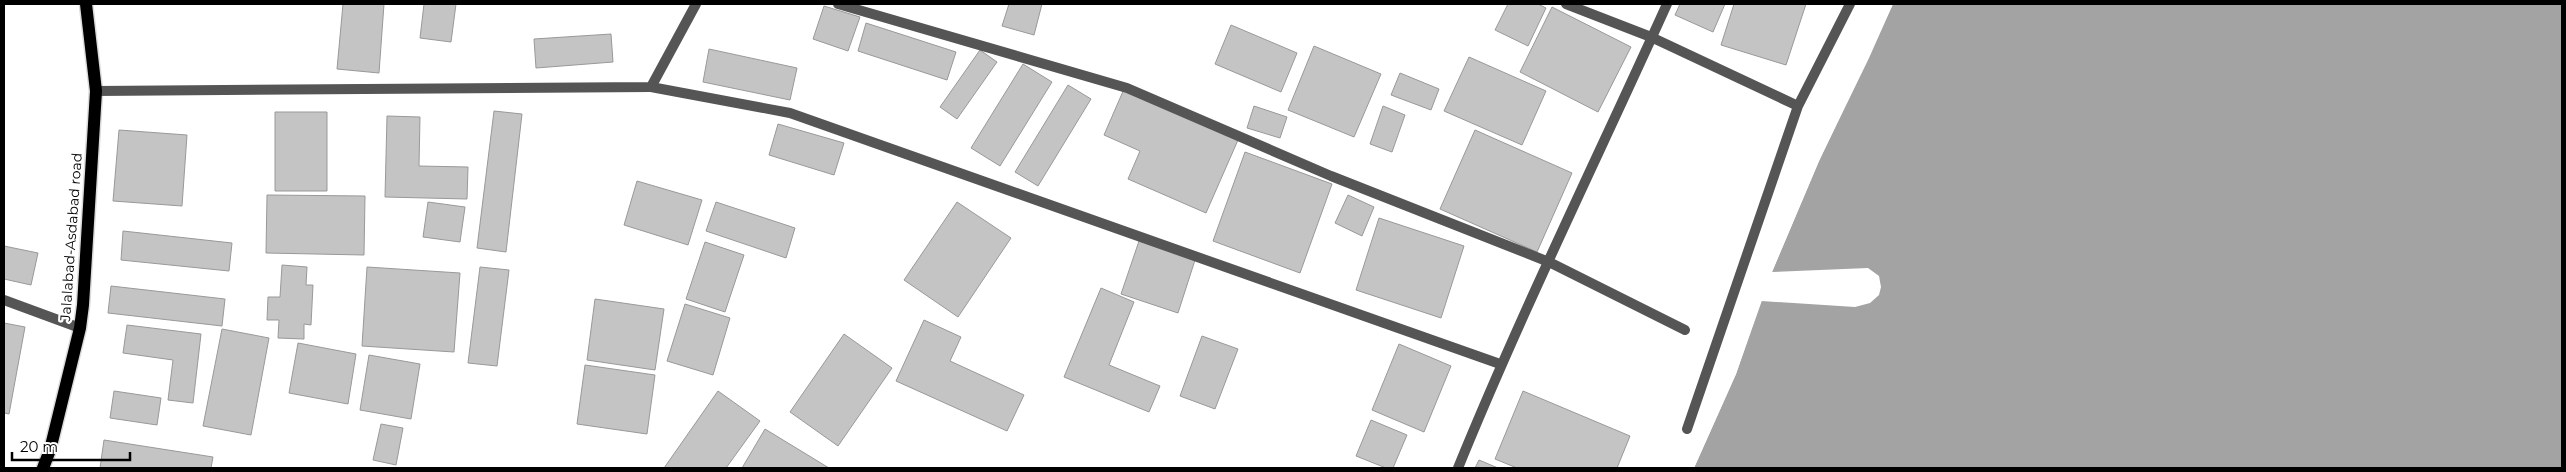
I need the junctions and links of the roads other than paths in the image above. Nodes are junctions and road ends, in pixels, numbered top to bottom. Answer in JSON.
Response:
{"nodes":[{"id":1,"x":86,"y":4,"type":"edge"},
{"id":2,"x":696,"y":4,"type":"edge"},
{"id":3,"x":838,"y":4,"type":"edge"},
{"id":4,"x":1566,"y":4,"type":"edge"},
{"id":5,"x":1667,"y":4,"type":"edge"},
{"id":6,"x":1850,"y":4,"type":"edge"},
{"id":7,"x":1652,"y":37,"type":"junction"},
{"id":8,"x":650,"y":87,"type":"junction"},
{"id":9,"x":96,"y":91,"type":"junction"},
{"id":10,"x":1798,"y":106,"type":"junction"},
{"id":11,"x":1549,"y":262,"type":"junction"},
{"id":12,"x":4,"y":300,"type":"edge"},
{"id":13,"x":80,"y":328,"type":"junction"},
{"id":14,"x":1685,"y":330,"type":"dead end"},
{"id":15,"x":1500,"y":364,"type":"junction"},
{"id":16,"x":1688,"y":429,"type":"dead end"},
{"id":17,"x":43,"y":468,"type":"edge"},
{"id":18,"x":1458,"y":468,"type":"edge"}],
"edges":[{"from":1,"to":9,"type":"main road","name":"Jalalabad-Asdabad road"},
{"from":2,"to":8,"type":"street"},
{"from":3,"to":11,"type":"street"},
{"from":4,"to":7,"type":"street"},
{"from":5,"to":7,"type":"street"},
{"from":6,"to":10,"type":"street"},
{"from":7,"to":10,"type":"street"},
{"from":7,"to":11,"type":"street"},
{"from":8,"to":9,"type":"street"},
{"from":8,"to":15,"type":"street"},
{"from":9,"to":13,"type":"main road","name":"Jalalabad-Asdabad road"},
{"from":10,"to":16,"type":"street"},
{"from":11,"to":14,"type":"street"},
{"from":11,"to":15,"type":"street"},
{"from":12,"to":13,"type":"street"},
{"from":13,"to":17,"type":"main road","name":"Jalalabad-Asdabad road"},
{"from":15,"to":18,"type":"street"}]}
